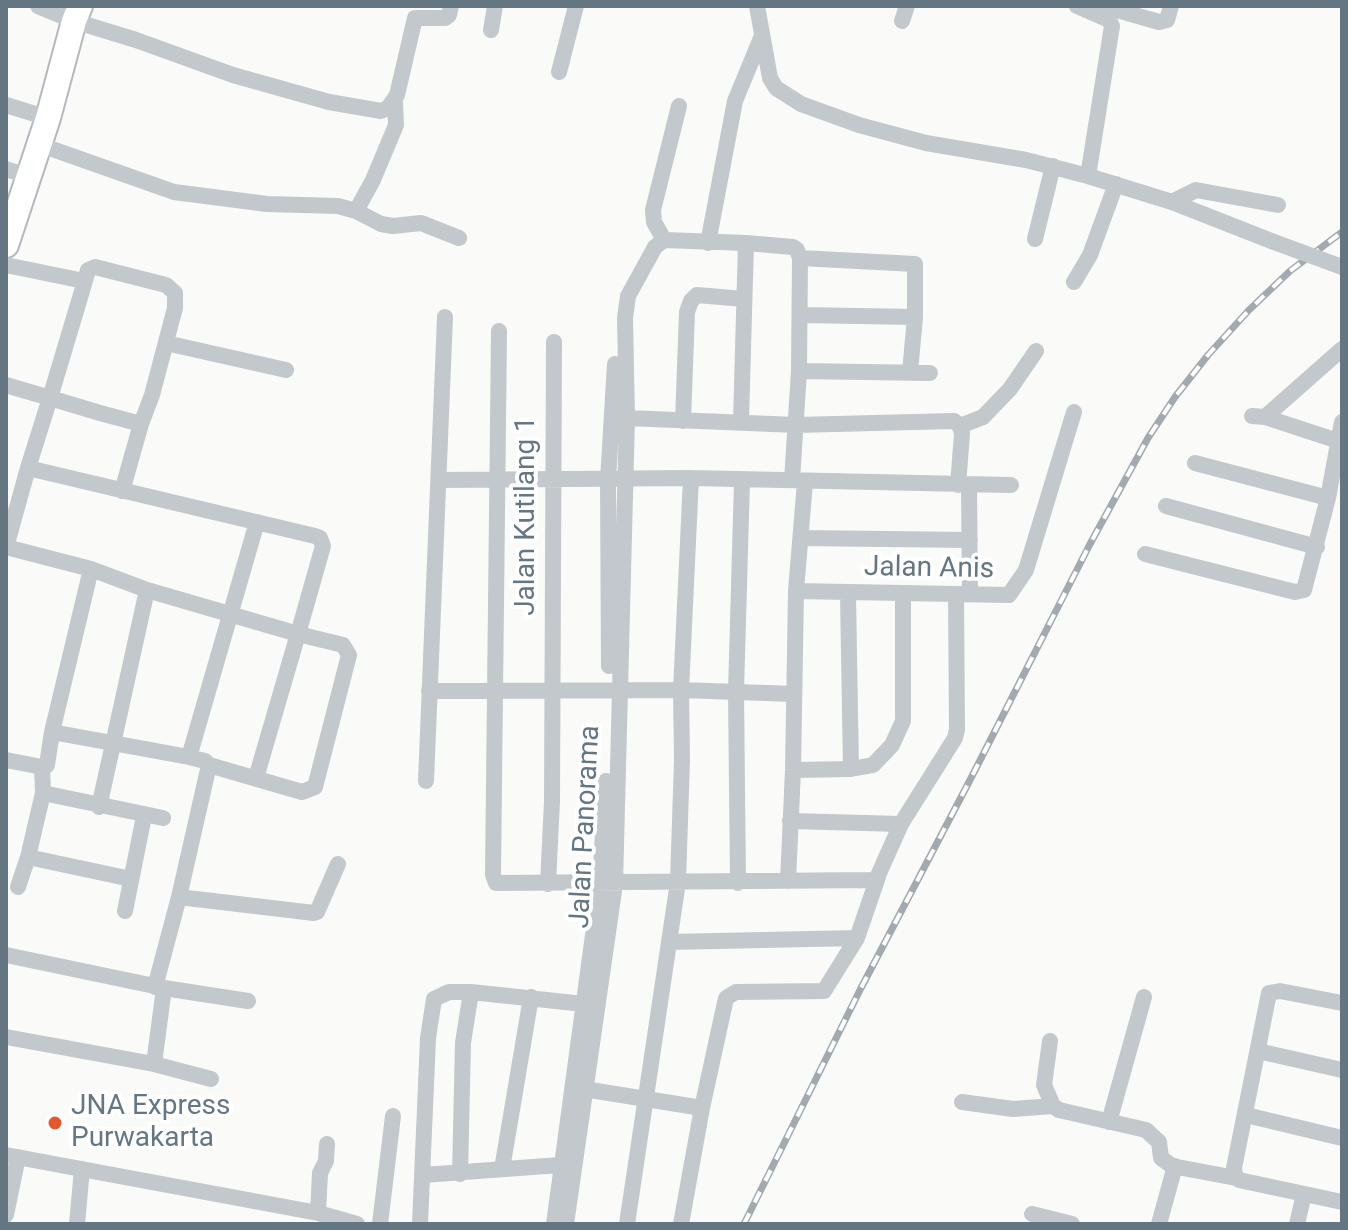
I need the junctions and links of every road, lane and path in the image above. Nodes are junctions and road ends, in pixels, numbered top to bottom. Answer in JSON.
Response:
{"nodes":[{"id":1,"x":38,"y":6,"type":"edge"},
{"id":2,"x":451,"y":6,"type":"edge"},
{"id":3,"x":495,"y":6,"type":"edge"},
{"id":4,"x":576,"y":6,"type":"edge"},
{"id":5,"x":757,"y":6,"type":"edge"},
{"id":6,"x":1103,"y":6,"type":"edge"},
{"id":7,"x":1171,"y":6,"type":"edge"},
{"id":8,"x":1080,"y":7,"type":"edge"},
{"id":9,"x":77,"y":14,"type":"edge"},
{"id":10,"x":491,"y":30,"type":"dead end"},
{"id":11,"x":761,"y":38,"type":"junction"},
{"id":12,"x":559,"y":72,"type":"dead end"},
{"id":13,"x":395,"y":102,"type":"junction"},
{"id":14,"x":6,"y":105,"type":"edge"},
{"id":15,"x":679,"y":106,"type":"dead end"},
{"id":16,"x":48,"y":118,"type":"junction"},
{"id":17,"x":38,"y":144,"type":"junction"},
{"id":18,"x":1053,"y":166,"type":"junction"},
{"id":19,"x":17,"y":172,"type":"edge"},
{"id":20,"x":1088,"y":176,"type":"junction"},
{"id":21,"x":1116,"y":184,"type":"junction"},
{"id":22,"x":1172,"y":202,"type":"junction"},
{"id":23,"x":1278,"y":205,"type":"dead end"},
{"id":24,"x":356,"y":211,"type":"junction"},
{"id":25,"x":8,"y":235,"type":"edge"},
{"id":26,"x":459,"y":238,"type":"dead end"},
{"id":27,"x":1035,"y":239,"type":"dead end"},
{"id":28,"x":664,"y":240,"type":"junction"},
{"id":29,"x":708,"y":243,"type":"junction"},
{"id":30,"x":746,"y":243,"type":"junction"},
{"id":31,"x":800,"y":258,"type":"junction"},
{"id":32,"x":6,"y":265,"type":"edge"},
{"id":33,"x":1342,"y":267,"type":"edge"},
{"id":34,"x":84,"y":281,"type":"junction"},
{"id":35,"x":1074,"y":282,"type":"dead end"},
{"id":36,"x":744,"y":299,"type":"junction"},
{"id":37,"x":800,"y":315,"type":"junction"},
{"id":38,"x":445,"y":317,"type":"dead end"},
{"id":39,"x":915,"y":317,"type":"junction"},
{"id":40,"x":499,"y":331,"type":"dead end"},
{"id":41,"x":554,"y":342,"type":"dead end"},
{"id":42,"x":166,"y":343,"type":"junction"},
{"id":43,"x":1342,"y":349,"type":"edge"},
{"id":44,"x":1036,"y":351,"type":"dead end"},
{"id":45,"x":615,"y":364,"type":"dead end"},
{"id":46,"x":286,"y":370,"type":"dead end"},
{"id":47,"x":799,"y":371,"type":"junction"},
{"id":48,"x":910,"y":372,"type":"junction"},
{"id":49,"x":930,"y":373,"type":"dead end"},
{"id":50,"x":6,"y":385,"type":"edge"},
{"id":51,"x":50,"y":398,"type":"junction"},
{"id":52,"x":1074,"y":412,"type":"dead end"},
{"id":53,"x":627,"y":418,"type":"junction"},
{"id":54,"x":683,"y":421,"type":"junction"},
{"id":55,"x":741,"y":421,"type":"junction"},
{"id":56,"x":1342,"y":422,"type":"edge"},
{"id":57,"x":141,"y":424,"type":"junction"},
{"id":58,"x":796,"y":425,"type":"junction"},
{"id":59,"x":960,"y":426,"type":"junction"},
{"id":60,"x":1338,"y":441,"type":"junction"},
{"id":61,"x":1195,"y":463,"type":"dead end"},
{"id":62,"x":28,"y":468,"type":"junction"},
{"id":63,"x":499,"y":478,"type":"junction"},
{"id":64,"x":691,"y":478,"type":"junction"},
{"id":65,"x":616,"y":479,"type":"junction"},
{"id":66,"x":440,"y":480,"type":"junction"},
{"id":67,"x":553,"y":480,"type":"junction"},
{"id":68,"x":742,"y":480,"type":"junction"},
{"id":69,"x":798,"y":481,"type":"junction"},
{"id":70,"x":964,"y":485,"type":"junction"},
{"id":71,"x":1011,"y":485,"type":"dead end"},
{"id":72,"x":122,"y":491,"type":"junction"},
{"id":73,"x":1328,"y":498,"type":"junction"},
{"id":74,"x":1166,"y":506,"type":"dead end"},
{"id":75,"x":257,"y":522,"type":"junction"},
{"id":76,"x":801,"y":538,"type":"junction"},
{"id":77,"x":970,"y":540,"type":"junction"},
{"id":78,"x":6,"y":547,"type":"edge"},
{"id":79,"x":1317,"y":547,"type":"junction"},
{"id":80,"x":1145,"y":554,"type":"dead end"},
{"id":81,"x":91,"y":569,"type":"junction"},
{"id":82,"x":147,"y":590,"type":"junction"},
{"id":83,"x":796,"y":591,"type":"junction"},
{"id":84,"x":903,"y":593,"type":"junction"},
{"id":85,"x":848,"y":594,"type":"junction"},
{"id":86,"x":963,"y":595,"type":"junction"},
{"id":87,"x":229,"y":615,"type":"junction"},
{"id":88,"x":298,"y":634,"type":"junction"},
{"id":89,"x":495,"y":690,"type":"junction"},
{"id":90,"x":552,"y":690,"type":"junction"},
{"id":91,"x":681,"y":690,"type":"junction"},
{"id":92,"x":429,"y":691,"type":"junction"},
{"id":93,"x":614,"y":691,"type":"junction"},
{"id":94,"x":736,"y":692,"type":"junction"},
{"id":95,"x":794,"y":694,"type":"junction"},
{"id":96,"x":52,"y":732,"type":"junction"},
{"id":97,"x":112,"y":742,"type":"junction"},
{"id":98,"x":189,"y":757,"type":"junction"},
{"id":99,"x":6,"y":760,"type":"edge"},
{"id":100,"x":209,"y":765,"type":"junction"},
{"id":101,"x":42,"y":767,"type":"junction"},
{"id":102,"x":851,"y":769,"type":"junction"},
{"id":103,"x":793,"y":770,"type":"junction"},
{"id":104,"x":256,"y":778,"type":"junction"},
{"id":105,"x":426,"y":781,"type":"dead end"},
{"id":106,"x":43,"y":793,"type":"junction"},
{"id":107,"x":99,"y":807,"type":"junction"},
{"id":108,"x":144,"y":816,"type":"junction"},
{"id":109,"x":163,"y":818,"type":"dead end"},
{"id":110,"x":790,"y":821,"type":"junction"},
{"id":111,"x":901,"y":824,"type":"junction"},
{"id":112,"x":28,"y":857,"type":"junction"},
{"id":113,"x":338,"y":864,"type":"dead end"},
{"id":114,"x":878,"y":877,"type":"junction"},
{"id":115,"x":131,"y":879,"type":"junction"},
{"id":116,"x":788,"y":881,"type":"junction"},
{"id":117,"x":678,"y":882,"type":"junction"},
{"id":118,"x":738,"y":883,"type":"junction"},
{"id":119,"x":548,"y":884,"type":"junction"},
{"id":120,"x":608,"y":884,"type":"junction"},
{"id":121,"x":18,"y":887,"type":"dead end"},
{"id":122,"x":179,"y":897,"type":"junction"},
{"id":123,"x":125,"y":911,"type":"dead end"},
{"id":124,"x":857,"y":938,"type":"junction"},
{"id":125,"x":669,"y":942,"type":"junction"},
{"id":126,"x":6,"y":955,"type":"edge"},
{"id":127,"x":160,"y":988,"type":"junction"},
{"id":128,"x":471,"y":992,"type":"junction"},
{"id":129,"x":531,"y":997,"type":"junction"},
{"id":130,"x":1144,"y":997,"type":"dead end"},
{"id":131,"x":248,"y":1001,"type":"dead end"},
{"id":132,"x":1342,"y":1003,"type":"edge"},
{"id":133,"x":584,"y":1004,"type":"junction"},
{"id":134,"x":6,"y":1037,"type":"edge"},
{"id":135,"x":1050,"y":1041,"type":"dead end"},
{"id":136,"x":1258,"y":1051,"type":"junction"},
{"id":137,"x":154,"y":1064,"type":"junction"},
{"id":138,"x":1342,"y":1070,"type":"edge"},
{"id":139,"x":211,"y":1079,"type":"dead end"},
{"id":140,"x":584,"y":1089,"type":"junction"},
{"id":141,"x":647,"y":1097,"type":"junction"},
{"id":142,"x":962,"y":1102,"type":"dead end"},
{"id":143,"x":1053,"y":1106,"type":"junction"},
{"id":144,"x":702,"y":1108,"type":"junction"},
{"id":145,"x":1246,"y":1115,"type":"junction"},
{"id":146,"x":393,"y":1116,"type":"dead end"},
{"id":147,"x":1109,"y":1122,"type":"junction"},
{"id":148,"x":1342,"y":1138,"type":"edge"},
{"id":149,"x":327,"y":1144,"type":"dead end"},
{"id":150,"x":12,"y":1156,"type":"edge"},
{"id":151,"x":560,"y":1165,"type":"junction"},
{"id":152,"x":1175,"y":1166,"type":"junction"},
{"id":153,"x":82,"y":1169,"type":"junction"},
{"id":154,"x":502,"y":1169,"type":"junction"},
{"id":155,"x":460,"y":1174,"type":"junction"},
{"id":156,"x":423,"y":1175,"type":"junction"},
{"id":157,"x":1236,"y":1178,"type":"junction"},
{"id":158,"x":1304,"y":1194,"type":"junction"},
{"id":159,"x":1342,"y":1202,"type":"edge"},
{"id":160,"x":318,"y":1213,"type":"junction"},
{"id":161,"x":1032,"y":1214,"type":"dead end"},
{"id":162,"x":6,"y":1215,"type":"edge"},
{"id":163,"x":1061,"y":1223,"type":"edge"},
{"id":164,"x":77,"y":1224,"type":"edge"},
{"id":165,"x":357,"y":1224,"type":"edge"},
{"id":166,"x":380,"y":1224,"type":"edge"},
{"id":167,"x":420,"y":1224,"type":"edge"},
{"id":168,"x":554,"y":1224,"type":"edge"},
{"id":169,"x":566,"y":1224,"type":"edge"},
{"id":170,"x":627,"y":1224,"type":"edge"},
{"id":171,"x":681,"y":1224,"type":"edge"},
{"id":172,"x":1159,"y":1224,"type":"edge"},
{"id":173,"x":1297,"y":1224,"type":"edge"}],
"edges":[{"from":1,"to":9,"type":"street"},
{"from":2,"to":13,"type":"street"},
{"from":3,"to":10,"type":"street"},
{"from":4,"to":12,"type":"street"},
{"from":5,"to":11,"type":"street"},
{"from":6,"to":7,"type":"street"},
{"from":8,"to":20,"type":"street"},
{"from":9,"to":13,"type":"street"},
{"from":9,"to":16,"type":"highway"},
{"from":11,"to":18,"type":"street"},
{"from":11,"to":29,"type":"street"},
{"from":13,"to":24,"type":"street"},
{"from":14,"to":16,"type":"street"},
{"from":15,"to":28,"type":"street"},
{"from":16,"to":17,"type":"highway"},
{"from":17,"to":19,"type":"highway"},
{"from":17,"to":24,"type":"street"},
{"from":18,"to":20,"type":"street"},
{"from":18,"to":27,"type":"street"},
{"from":19,"to":25,"type":"highway"},
{"from":20,"to":21,"type":"street"},
{"from":21,"to":22,"type":"street"},
{"from":21,"to":35,"type":"street"},
{"from":22,"to":23,"type":"street"},
{"from":22,"to":33,"type":"street","bridge":true},
{"from":24,"to":26,"type":"street"},
{"from":28,"to":29,"type":"street"},
{"from":28,"to":53,"type":"street"},
{"from":29,"to":30,"type":"street"},
{"from":30,"to":31,"type":"street"},
{"from":30,"to":36,"type":"street"},
{"from":31,"to":37,"type":"street"},
{"from":31,"to":39,"type":"street"},
{"from":32,"to":34,"type":"street"},
{"from":34,"to":42,"type":"street"},
{"from":34,"to":51,"type":"street"},
{"from":36,"to":54,"type":"street"},
{"from":36,"to":55,"type":"street"},
{"from":37,"to":39,"type":"street"},
{"from":37,"to":47,"type":"street"},
{"from":38,"to":66,"type":"street"},
{"from":39,"to":48,"type":"street"},
{"from":40,"to":63,"type":"street"},
{"from":41,"to":67,"type":"street","name":"Jalan Kutilang 1"},
{"from":42,"to":46,"type":"street"},
{"from":42,"to":57,"type":"street"},
{"from":43,"to":60,"type":"street"},
{"from":44,"to":59,"type":"street"},
{"from":45,"to":65,"type":"street"},
{"from":47,"to":48,"type":"street"},
{"from":47,"to":58,"type":"street"},
{"from":48,"to":49,"type":"street"},
{"from":50,"to":51,"type":"street"},
{"from":51,"to":57,"type":"street"},
{"from":51,"to":62,"type":"street"},
{"from":52,"to":86,"type":"street","name":"Jalan Anis"},
{"from":53,"to":54,"type":"street"},
{"from":53,"to":65,"type":"street"},
{"from":54,"to":55,"type":"street"},
{"from":55,"to":58,"type":"street"},
{"from":56,"to":60,"type":"street"},
{"from":57,"to":72,"type":"street"},
{"from":58,"to":59,"type":"street"},
{"from":58,"to":69,"type":"street"},
{"from":59,"to":70,"type":"street"},
{"from":60,"to":73,"type":"street"},
{"from":61,"to":73,"type":"street"},
{"from":62,"to":72,"type":"street"},
{"from":62,"to":78,"type":"street"},
{"from":63,"to":66,"type":"street"},
{"from":63,"to":67,"type":"street"},
{"from":63,"to":89,"type":"street"},
{"from":64,"to":65,"type":"street"},
{"from":64,"to":68,"type":"street"},
{"from":64,"to":91,"type":"street"},
{"from":65,"to":67,"type":"street"},
{"from":65,"to":93,"type":"street","name":"Jalan Panorama"},
{"from":66,"to":92,"type":"street"},
{"from":67,"to":90,"type":"street","name":"Jalan Kutilang 1"},
{"from":68,"to":69,"type":"street"},
{"from":68,"to":94,"type":"street"},
{"from":69,"to":70,"type":"street"},
{"from":69,"to":76,"type":"street"},
{"from":70,"to":71,"type":"street"},
{"from":70,"to":77,"type":"street"},
{"from":72,"to":75,"type":"street"},
{"from":73,"to":79,"type":"street"},
{"from":74,"to":79,"type":"street"},
{"from":75,"to":87,"type":"street"},
{"from":75,"to":88,"type":"street"},
{"from":76,"to":77,"type":"street"},
{"from":76,"to":83,"type":"street"},
{"from":77,"to":86,"type":"street"},
{"from":78,"to":81,"type":"street"},
{"from":79,"to":80,"type":"street"},
{"from":81,"to":82,"type":"street"},
{"from":81,"to":96,"type":"street"},
{"from":82,"to":87,"type":"street"},
{"from":82,"to":97,"type":"street"},
{"from":83,"to":85,"type":"street","name":"Jalan Anis"},
{"from":83,"to":95,"type":"street"},
{"from":84,"to":85,"type":"street","name":"Jalan Anis"},
{"from":84,"to":86,"type":"street","name":"Jalan Anis"},
{"from":84,"to":102,"type":"street"},
{"from":85,"to":102,"type":"street"},
{"from":86,"to":111,"type":"street"},
{"from":87,"to":88,"type":"street"},
{"from":87,"to":98,"type":"street"},
{"from":88,"to":104,"type":"street"},
{"from":88,"to":104,"type":"street"},
{"from":89,"to":90,"type":"street"},
{"from":89,"to":92,"type":"street"},
{"from":89,"to":119,"type":"street"},
{"from":90,"to":93,"type":"street"},
{"from":90,"to":119,"type":"street","name":"Jalan Kutilang 1"},
{"from":91,"to":93,"type":"street"},
{"from":91,"to":94,"type":"street"},
{"from":91,"to":117,"type":"street"},
{"from":92,"to":105,"type":"street"},
{"from":93,"to":120,"type":"street","name":"Jalan Panorama"},
{"from":94,"to":95,"type":"street"},
{"from":94,"to":118,"type":"street"},
{"from":95,"to":103,"type":"street"},
{"from":96,"to":97,"type":"street"},
{"from":96,"to":101,"type":"street"},
{"from":97,"to":98,"type":"street"},
{"from":97,"to":107,"type":"street"},
{"from":98,"to":100,"type":"street"},
{"from":99,"to":101,"type":"street"},
{"from":100,"to":104,"type":"street"},
{"from":100,"to":122,"type":"street"},
{"from":101,"to":106,"type":"street"},
{"from":102,"to":103,"type":"street"},
{"from":103,"to":110,"type":"street"},
{"from":106,"to":107,"type":"street"},
{"from":106,"to":112,"type":"street"},
{"from":107,"to":108,"type":"street"},
{"from":108,"to":109,"type":"street"},
{"from":108,"to":115,"type":"street"},
{"from":110,"to":111,"type":"street"},
{"from":110,"to":116,"type":"street"},
{"from":111,"to":114,"type":"street"},
{"from":112,"to":115,"type":"street"},
{"from":112,"to":121,"type":"street"},
{"from":113,"to":122,"type":"street"},
{"from":114,"to":116,"type":"street"},
{"from":114,"to":124,"type":"street"},
{"from":115,"to":123,"type":"street"},
{"from":116,"to":118,"type":"street"},
{"from":117,"to":118,"type":"street"},
{"from":117,"to":120,"type":"street"},
{"from":117,"to":125,"type":"street"},
{"from":119,"to":120,"type":"street"},
{"from":120,"to":133,"type":"street"},
{"from":120,"to":140,"type":"street","name":"Jalan Panorama"},
{"from":122,"to":127,"type":"street"},
{"from":124,"to":125,"type":"street"},
{"from":124,"to":144,"type":"street"},
{"from":125,"to":141,"type":"street"},
{"from":126,"to":127,"type":"street"},
{"from":127,"to":131,"type":"street"},
{"from":127,"to":137,"type":"street"},
{"from":128,"to":129,"type":"street"},
{"from":128,"to":155,"type":"street"},
{"from":128,"to":156,"type":"street"},
{"from":129,"to":133,"type":"street"},
{"from":129,"to":154,"type":"street"},
{"from":130,"to":147,"type":"street"},
{"from":132,"to":136,"type":"street"},
{"from":133,"to":151,"type":"street"},
{"from":134,"to":137,"type":"street"},
{"from":135,"to":143,"type":"street"},
{"from":136,"to":138,"type":"street"},
{"from":136,"to":145,"type":"street"},
{"from":137,"to":139,"type":"street"},
{"from":140,"to":141,"type":"street"},
{"from":140,"to":169,"type":"street","name":"Jalan Panorama"},
{"from":141,"to":144,"type":"street"},
{"from":141,"to":170,"type":"street"},
{"from":142,"to":143,"type":"street"},
{"from":143,"to":147,"type":"street"},
{"from":144,"to":171,"type":"street"},
{"from":145,"to":148,"type":"street"},
{"from":145,"to":157,"type":"street"},
{"from":146,"to":166,"type":"street"},
{"from":147,"to":152,"type":"street"},
{"from":149,"to":160,"type":"street"},
{"from":150,"to":153,"type":"street"},
{"from":150,"to":162,"type":"street"},
{"from":151,"to":154,"type":"street"},
{"from":151,"to":168,"type":"street"},
{"from":152,"to":157,"type":"street"},
{"from":152,"to":172,"type":"street"},
{"from":153,"to":160,"type":"street"},
{"from":153,"to":164,"type":"street"},
{"from":154,"to":155,"type":"street"},
{"from":155,"to":156,"type":"street"},
{"from":156,"to":167,"type":"street"},
{"from":157,"to":158,"type":"street"},
{"from":158,"to":159,"type":"street"},
{"from":158,"to":173,"type":"street"},
{"from":160,"to":165,"type":"street"},
{"from":161,"to":163,"type":"street"}]}
